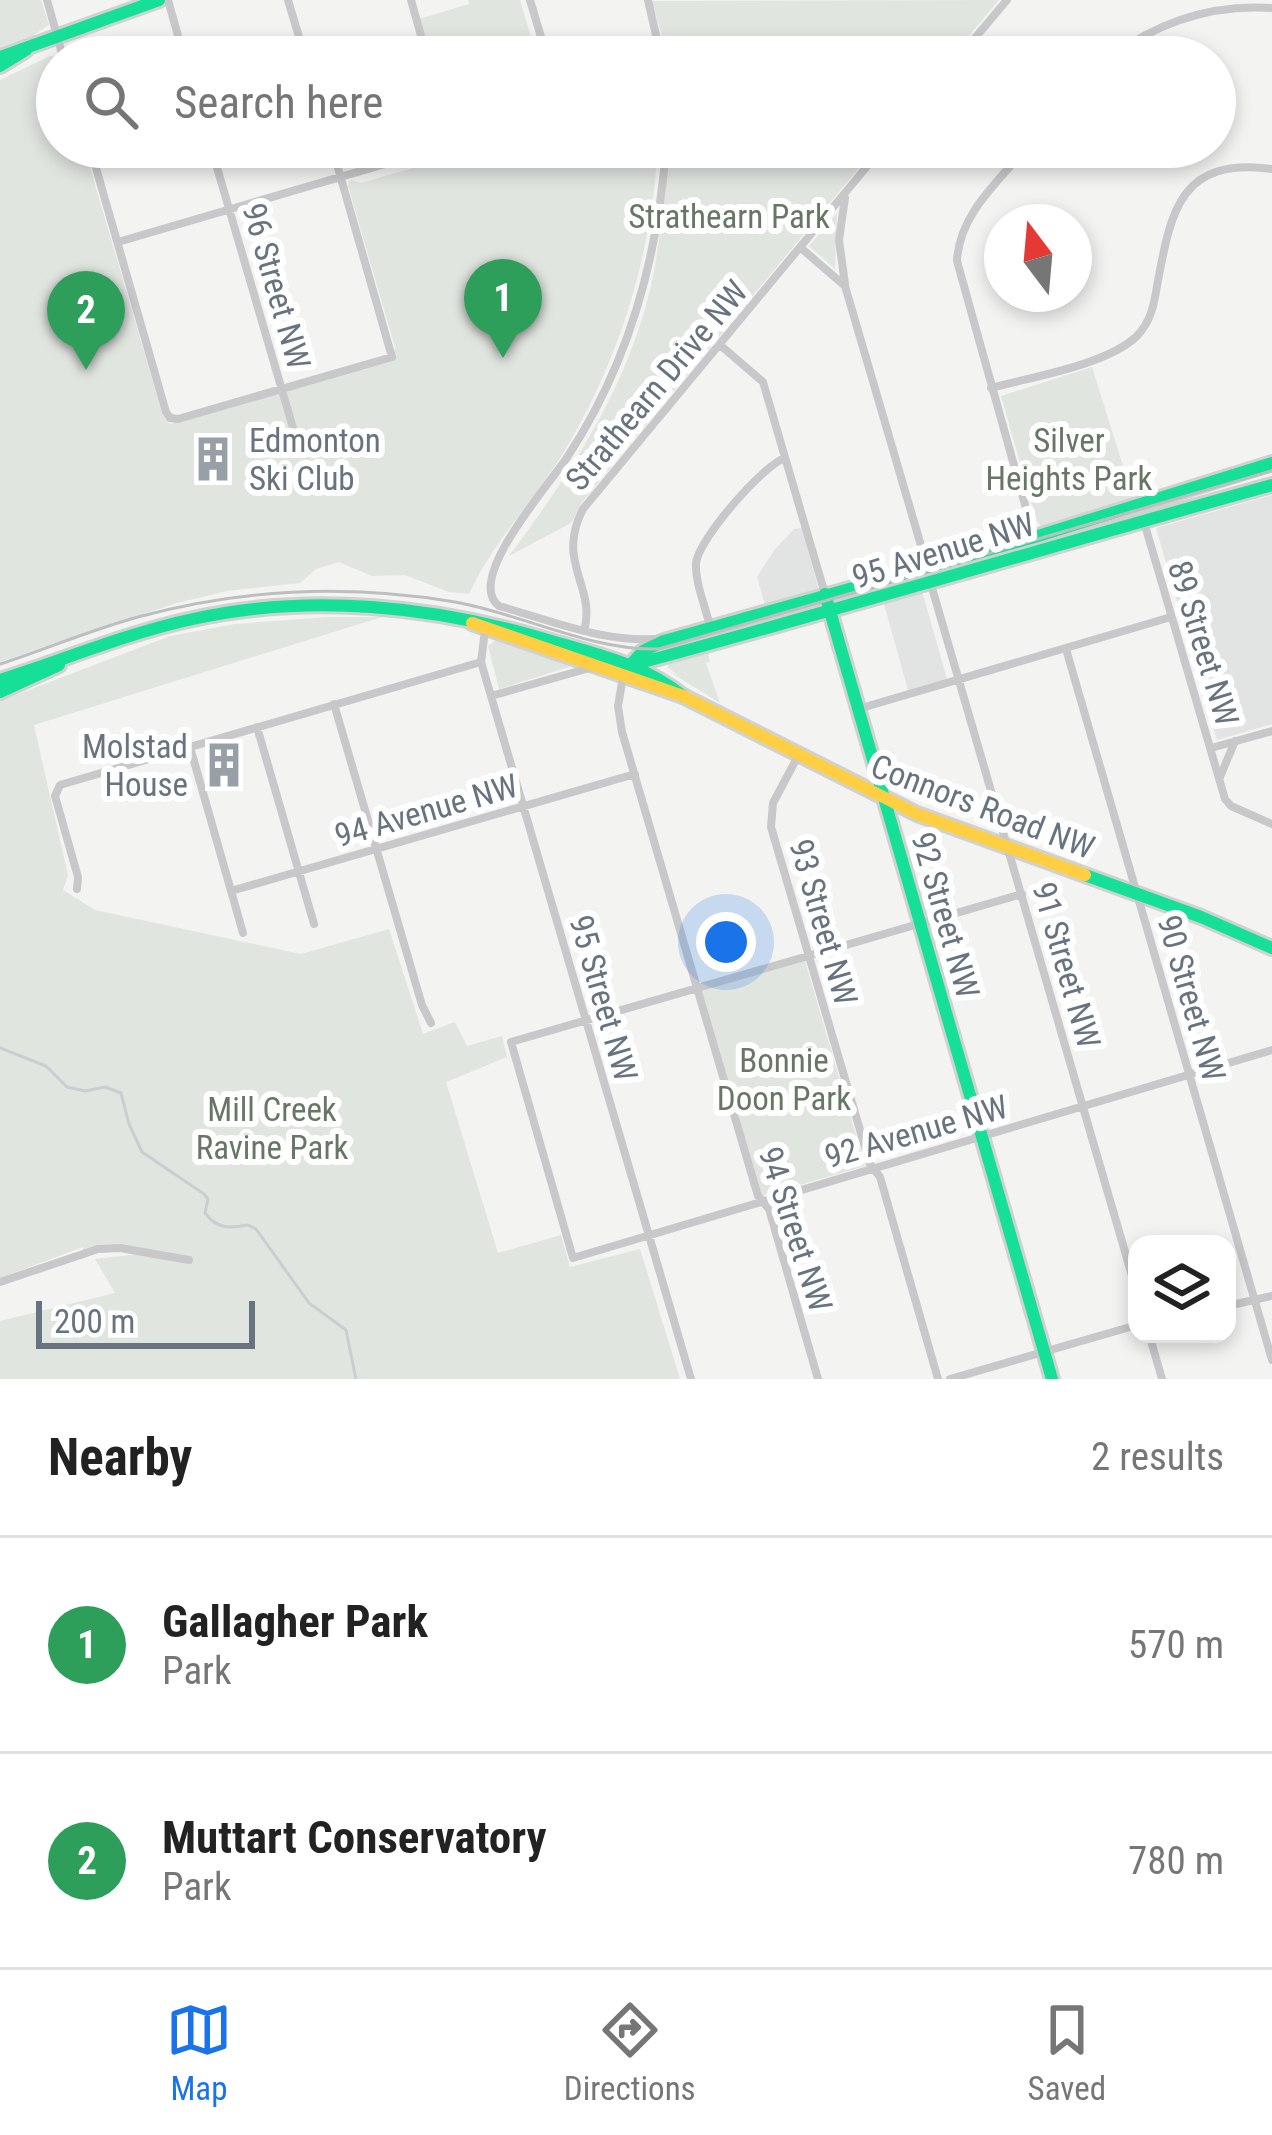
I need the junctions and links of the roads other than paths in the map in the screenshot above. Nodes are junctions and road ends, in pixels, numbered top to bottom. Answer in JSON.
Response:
{"nodes":[{"id":1,"x":47,"y":0,"type":"edge"},
{"id":2,"x":163,"y":0,"type":"edge"},
{"id":3,"x":289,"y":0,"type":"edge"},
{"id":4,"x":411,"y":0,"type":"edge"},
{"id":5,"x":530,"y":0,"type":"edge"},
{"id":6,"x":648,"y":0,"type":"edge"},
{"id":7,"x":1007,"y":0,"type":"edge"},
{"id":8,"x":1272,"y":8,"type":"edge"},
{"id":9,"x":57,"y":36,"type":"edge"},
{"id":10,"x":64,"y":36,"type":"edge"},
{"id":11,"x":176,"y":36,"type":"edge"},
{"id":12,"x":299,"y":36,"type":"edge"},
{"id":13,"x":422,"y":36,"type":"edge"},
{"id":14,"x":541,"y":36,"type":"edge"},
{"id":15,"x":656,"y":36,"type":"edge"},
{"id":16,"x":977,"y":36,"type":"edge"},
{"id":17,"x":1143,"y":36,"type":"edge"},
{"id":18,"x":36,"y":46,"type":"edge"},
{"id":19,"x":0,"y":62,"type":"edge"},
{"id":20,"x":96,"y":168,"type":"edge"},
{"id":21,"x":217,"y":168,"type":"edge"},
{"id":22,"x":338,"y":168,"type":"edge"},
{"id":23,"x":371,"y":168,"type":"edge"},
{"id":24,"x":662,"y":168,"type":"edge"},
{"id":25,"x":866,"y":168,"type":"edge"},
{"id":26,"x":1010,"y":168,"type":"edge"},
{"id":27,"x":1272,"y":169,"type":"edge"},
{"id":28,"x":340,"y":177,"type":"junction"},
{"id":29,"x":846,"y":193,"type":"junction"},
{"id":30,"x":229,"y":209,"type":"junction"},
{"id":31,"x":118,"y":242,"type":"junction"},
{"id":32,"x":801,"y":248,"type":"junction"},
{"id":33,"x":845,"y":286,"type":"junction"},
{"id":34,"x":720,"y":345,"type":"junction"},
{"id":35,"x":991,"y":388,"type":"junction"},
{"id":36,"x":282,"y":389,"type":"junction"},
{"id":37,"x":296,"y":438,"type":"dead end"},
{"id":38,"x":785,"y":458,"type":"junction"},
{"id":39,"x":1272,"y":463,"type":"edge"},
{"id":40,"x":1272,"y":485,"type":"edge"},
{"id":41,"x":1144,"y":522,"type":"junction"},
{"id":42,"x":1034,"y":537,"type":"junction"},
{"id":43,"x":929,"y":574,"type":"junction"},
{"id":44,"x":825,"y":594,"type":"junction"},
{"id":45,"x":830,"y":612,"type":"junction"},
{"id":46,"x":1172,"y":617,"type":"junction"},
{"id":47,"x":478,"y":626,"type":"junction"},
{"id":48,"x":710,"y":629,"type":"junction"},
{"id":49,"x":584,"y":631,"type":"junction"},
{"id":50,"x":685,"y":636,"type":"junction"},
{"id":51,"x":1066,"y":649,"type":"junction"},
{"id":52,"x":89,"y":650,"type":"junction"},
{"id":53,"x":668,"y":656,"type":"junction"},
{"id":54,"x":481,"y":662,"type":"junction"},
{"id":55,"x":594,"y":667,"type":"junction"},
{"id":56,"x":626,"y":671,"type":"junction"},
{"id":57,"x":0,"y":680,"type":"edge"},
{"id":58,"x":959,"y":680,"type":"junction"},
{"id":59,"x":678,"y":691,"type":"junction"},
{"id":60,"x":0,"y":692,"type":"edge"},
{"id":61,"x":491,"y":696,"type":"junction"},
{"id":62,"x":334,"y":704,"type":"junction"},
{"id":63,"x":858,"y":709,"type":"junction"},
{"id":64,"x":257,"y":727,"type":"junction"},
{"id":65,"x":1272,"y":730,"type":"edge"},
{"id":66,"x":1235,"y":741,"type":"junction"},
{"id":67,"x":190,"y":747,"type":"junction"},
{"id":68,"x":1210,"y":748,"type":"junction"},
{"id":69,"x":798,"y":756,"type":"junction"},
{"id":70,"x":874,"y":766,"type":"junction"},
{"id":71,"x":635,"y":774,"type":"junction"},
{"id":72,"x":1220,"y":778,"type":"junction"},
{"id":73,"x":853,"y":784,"type":"junction"},
{"id":74,"x":884,"y":799,"type":"junction"},
{"id":75,"x":523,"y":807,"type":"junction"},
{"id":76,"x":917,"y":814,"type":"junction"},
{"id":77,"x":1272,"y":824,"type":"edge"},
{"id":78,"x":895,"y":836,"type":"junction"},
{"id":79,"x":1008,"y":847,"type":"junction"},
{"id":80,"x":377,"y":850,"type":"junction"},
{"id":81,"x":299,"y":872,"type":"junction"},
{"id":82,"x":1132,"y":875,"type":"junction"},
{"id":83,"x":1112,"y":885,"type":"junction"},
{"id":84,"x":77,"y":890,"type":"dead end"},
{"id":85,"x":231,"y":891,"type":"junction"},
{"id":86,"x":1022,"y":894,"type":"junction"},
{"id":87,"x":1138,"y":894,"type":"junction"},
{"id":88,"x":920,"y":923,"type":"junction"},
{"id":89,"x":314,"y":924,"type":"dead end"},
{"id":90,"x":243,"y":933,"type":"dead end"},
{"id":91,"x":1270,"y":950,"type":"edge"},
{"id":92,"x":809,"y":955,"type":"junction"},
{"id":93,"x":698,"y":988,"type":"junction"},
{"id":94,"x":586,"y":1021,"type":"junction"},
{"id":95,"x":431,"y":1023,"type":"dead end"},
{"id":96,"x":1272,"y":1050,"type":"edge"},
{"id":97,"x":1190,"y":1075,"type":"junction"},
{"id":98,"x":1083,"y":1106,"type":"junction"},
{"id":99,"x":982,"y":1136,"type":"junction"},
{"id":100,"x":874,"y":1169,"type":"junction"},
{"id":101,"x":763,"y":1201,"type":"junction"},
{"id":102,"x":648,"y":1235,"type":"junction"},
{"id":103,"x":188,"y":1260,"type":"dead end"},
{"id":104,"x":1128,"y":1262,"type":"edge"},
{"id":105,"x":0,"y":1282,"type":"edge"},
{"id":106,"x":1272,"y":1296,"type":"edge"},
{"id":107,"x":1255,"y":1300,"type":"junction"},
{"id":108,"x":1236,"y":1304,"type":"edge"},
{"id":109,"x":1128,"y":1328,"type":"edge"},
{"id":110,"x":1152,"y":1343,"type":"edge"},
{"id":111,"x":1045,"y":1352,"type":"junction"},
{"id":112,"x":1272,"y":1360,"type":"edge"},
{"id":113,"x":691,"y":1379,"type":"edge"},
{"id":114,"x":818,"y":1379,"type":"edge"},
{"id":115,"x":938,"y":1379,"type":"edge"},
{"id":116,"x":950,"y":1379,"type":"edge"},
{"id":117,"x":1052,"y":1379,"type":"edge"},
{"id":118,"x":1162,"y":1379,"type":"edge"}],
"edges":[{"from":1,"to":9,"type":"street"},
{"from":2,"to":10,"type":"street"},
{"from":2,"to":11,"type":"street"},
{"from":3,"to":12,"type":"street"},
{"from":4,"to":13,"type":"street"},
{"from":5,"to":14,"type":"street"},
{"from":6,"to":15,"type":"street"},
{"from":7,"to":16,"type":"street"},
{"from":8,"to":17,"type":"street"},
{"from":18,"to":19,"type":"street"},
{"from":20,"to":31,"type":"street"},
{"from":21,"to":30,"type":"street","name":"96 Street NW"},
{"from":22,"to":28,"type":"street"},
{"from":23,"to":28,"type":"street"},
{"from":24,"to":49,"type":"street","name":"95 Avenue NW"},
{"from":25,"to":29,"type":"street","name":"Strathearn Drive NW"},
{"from":26,"to":35,"type":"street"},
{"from":27,"to":35,"type":"street"},
{"from":28,"to":30,"type":"street"},
{"from":28,"to":36,"type":"street"},
{"from":29,"to":32,"type":"street","name":"Strathearn Drive NW"},
{"from":29,"to":33,"type":"street"},
{"from":30,"to":31,"type":"street"},
{"from":30,"to":36,"type":"street","name":"96 Street NW"},
{"from":31,"to":36,"type":"street"},
{"from":32,"to":33,"type":"street"},
{"from":32,"to":34,"type":"street","name":"Strathearn Drive NW"},
{"from":33,"to":43,"type":"street","name":"91 Street NW"},
{"from":34,"to":38,"type":"street","name":"92 Street NW"},
{"from":34,"to":49,"type":"street","name":"Strathearn Drive NW"},
{"from":35,"to":42,"type":"street"},
{"from":36,"to":37,"type":"street","name":"96 Street NW"},
{"from":38,"to":44,"type":"street","name":"92 Street NW"},
{"from":38,"to":48,"type":"street"},
{"from":39,"to":42,"type":"street","name":"95 Avenue NW"},
{"from":40,"to":41,"type":"street","name":"95 Avenue NW"},
{"from":41,"to":43,"type":"street","name":"95 Avenue NW"},
{"from":41,"to":46,"type":"street","name":"89 Street NW"},
{"from":42,"to":43,"type":"street","name":"95 Avenue NW"},
{"from":43,"to":44,"type":"street","name":"95 Avenue NW"},
{"from":43,"to":45,"type":"street","name":"95 Avenue NW"},
{"from":43,"to":58,"type":"street","name":"91 Street NW"},
{"from":44,"to":45,"type":"street","name":"92 Street NW"},
{"from":44,"to":48,"type":"street","name":"95 Avenue NW"},
{"from":45,"to":53,"type":"street","name":"95 Avenue NW"},
{"from":45,"to":63,"type":"street","name":"92 Street NW"},
{"from":46,"to":51,"type":"street"},
{"from":46,"to":68,"type":"street","name":"89 Street NW"},
{"from":47,"to":52,"type":"street","name":"Connors Road NW"},
{"from":47,"to":54,"type":"street","name":"95 Street NW"},
{"from":47,"to":55,"type":"street","name":"Connors Road NW"},
{"from":47,"to":56,"type":"street","name":"Connors Road NW"},
{"from":48,"to":50,"type":"street","name":"95 Avenue NW"},
{"from":49,"to":50,"type":"street","name":"95 Avenue NW"},
{"from":50,"to":56,"type":"street","name":"95 Avenue NW"},
{"from":51,"to":58,"type":"street"},
{"from":51,"to":82,"type":"street","name":"90 Street NW"},
{"from":52,"to":57,"type":"street","name":"Connors Road NW"},
{"from":52,"to":60,"type":"street","name":"Connors Road NW"},
{"from":53,"to":56,"type":"street","name":"95 Avenue NW"},
{"from":53,"to":59,"type":"street"},
{"from":54,"to":61,"type":"street","name":"95 Street NW"},
{"from":54,"to":62,"type":"street"},
{"from":55,"to":56,"type":"street","name":"Connors Road NW"},
{"from":55,"to":61,"type":"street"},
{"from":56,"to":59,"type":"street","name":"Connors Road NW"},
{"from":56,"to":71,"type":"street","name":"94 Street NW"},
{"from":58,"to":63,"type":"street"},
{"from":58,"to":79,"type":"street","name":"91 Street NW"},
{"from":59,"to":69,"type":"street","name":"Connors Road NW"},
{"from":61,"to":75,"type":"street","name":"95 Street NW"},
{"from":62,"to":64,"type":"street"},
{"from":62,"to":80,"type":"street"},
{"from":63,"to":70,"type":"street","name":"92 Street NW"},
{"from":64,"to":67,"type":"street"},
{"from":64,"to":81,"type":"street"},
{"from":65,"to":66,"type":"street"},
{"from":66,"to":68,"type":"street"},
{"from":66,"to":72,"type":"street","name":"89 Street NW"},
{"from":67,"to":84,"type":"street"},
{"from":67,"to":85,"type":"street"},
{"from":68,"to":72,"type":"street","name":"89 Street NW"},
{"from":69,"to":73,"type":"street","name":"Connors Road NW"},
{"from":69,"to":92,"type":"street","name":"93 Street NW"},
{"from":70,"to":73,"type":"street"},
{"from":70,"to":74,"type":"street","name":"92 Street NW"},
{"from":71,"to":75,"type":"street","name":"94 Avenue NW"},
{"from":71,"to":93,"type":"street","name":"94 Street NW"},
{"from":72,"to":77,"type":"street","name":"89 Street NW"},
{"from":73,"to":74,"type":"street","name":"Connors Road NW"},
{"from":74,"to":76,"type":"street","name":"Connors Road NW"},
{"from":74,"to":78,"type":"street","name":"92 Street NW"},
{"from":75,"to":80,"type":"street","name":"94 Avenue NW"},
{"from":75,"to":94,"type":"street","name":"95 Street NW"},
{"from":76,"to":78,"type":"street"},
{"from":76,"to":79,"type":"street","name":"Connors Road NW"},
{"from":78,"to":88,"type":"street","name":"92 Street NW"},
{"from":79,"to":83,"type":"street","name":"Connors Road NW"},
{"from":79,"to":86,"type":"street","name":"91 Street NW"},
{"from":80,"to":81,"type":"street","name":"94 Avenue NW"},
{"from":80,"to":95,"type":"street"},
{"from":81,"to":85,"type":"street","name":"94 Avenue NW"},
{"from":81,"to":89,"type":"street"},
{"from":82,"to":83,"type":"street"},
{"from":82,"to":87,"type":"street","name":"90 Street NW"},
{"from":83,"to":87,"type":"street","name":"Connors Road NW"},
{"from":85,"to":90,"type":"street"},
{"from":86,"to":88,"type":"street"},
{"from":86,"to":98,"type":"street","name":"91 Street NW"},
{"from":87,"to":91,"type":"street","name":"Connors Road NW"},
{"from":87,"to":97,"type":"street","name":"90 Street NW"},
{"from":88,"to":92,"type":"street"},
{"from":88,"to":99,"type":"street","name":"92 Street NW"},
{"from":92,"to":93,"type":"street"},
{"from":92,"to":100,"type":"street","name":"93 Street NW"},
{"from":93,"to":94,"type":"street"},
{"from":93,"to":101,"type":"street","name":"94 Street NW"},
{"from":94,"to":102,"type":"street","name":"95 Street NW"},
{"from":94,"to":102,"type":"street","name":"92 Avenue NW"},
{"from":96,"to":97,"type":"street","name":"92 Avenue NW"},
{"from":97,"to":98,"type":"street","name":"92 Avenue NW"},
{"from":97,"to":107,"type":"street","name":"90 Street NW"},
{"from":98,"to":99,"type":"street","name":"92 Avenue NW"},
{"from":98,"to":104,"type":"street","name":"91 Street NW"},
{"from":99,"to":100,"type":"street","name":"92 Avenue NW"},
{"from":99,"to":111,"type":"street","name":"92 Street NW"},
{"from":100,"to":101,"type":"street","name":"92 Avenue NW"},
{"from":100,"to":115,"type":"street","name":"93 Street NW"},
{"from":101,"to":102,"type":"street","name":"92 Avenue NW"},
{"from":101,"to":114,"type":"street","name":"94 Street NW"},
{"from":102,"to":113,"type":"street","name":"95 Street NW"},
{"from":103,"to":105,"type":"street"},
{"from":106,"to":107,"type":"street"},
{"from":107,"to":108,"type":"street"},
{"from":107,"to":112,"type":"street","name":"90 Street NW"},
{"from":109,"to":111,"type":"street"},
{"from":110,"to":118,"type":"street"},
{"from":111,"to":116,"type":"street"},
{"from":111,"to":117,"type":"street","name":"92 Street NW"}]}
